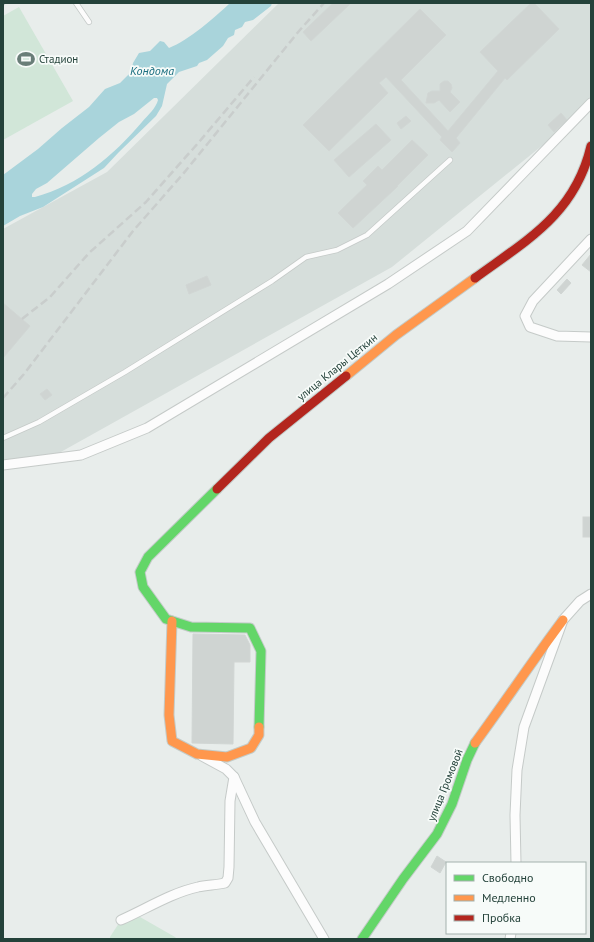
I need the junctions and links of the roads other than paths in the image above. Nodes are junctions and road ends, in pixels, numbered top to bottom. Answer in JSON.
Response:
{"nodes":[{"id":1,"x":76,"y":3,"type":"edge"},
{"id":2,"x":89,"y":22,"type":"dead end"},
{"id":3,"x":591,"y":103,"type":"edge"},
{"id":4,"x":591,"y":146,"type":"edge"},
{"id":5,"x":450,"y":160,"type":"dead end"},
{"id":6,"x":591,"y":239,"type":"edge"},
{"id":7,"x":591,"y":337,"type":"edge"},
{"id":8,"x":3,"y":438,"type":"edge"},
{"id":9,"x":3,"y":465,"type":"edge"},
{"id":10,"x":591,"y":594,"type":"edge"},
{"id":11,"x":563,"y":620,"type":"junction"},
{"id":12,"x":172,"y":621,"type":"junction"},
{"id":13,"x":197,"y":754,"type":"junction"},
{"id":14,"x":234,"y":777,"type":"junction"},
{"id":15,"x":516,"y":862,"type":"edge"},
{"id":16,"x":121,"y":920,"type":"dead end"},
{"id":17,"x":324,"y":939,"type":"edge"},
{"id":18,"x":362,"y":939,"type":"edge"}],
"edges":[{"from":1,"to":2,"type":"lane"},
{"from":3,"to":9,"type":"street"},
{"from":4,"to":12,"type":"street","name":"улица Клары Цеткин"},
{"from":5,"to":8,"type":"lane"},
{"from":6,"to":7,"type":"street"},
{"from":10,"to":11,"type":"street"},
{"from":11,"to":15,"type":"street"},
{"from":11,"to":18,"type":"street","name":"улица Громовой"},
{"from":12,"to":13,"type":"street","name":"улица Клары Цеткин"},
{"from":12,"to":13,"type":"street","name":"улица Клары Цеткин"},
{"from":13,"to":14,"type":"street"},
{"from":14,"to":16,"type":"street"},
{"from":14,"to":17,"type":"street"}]}
